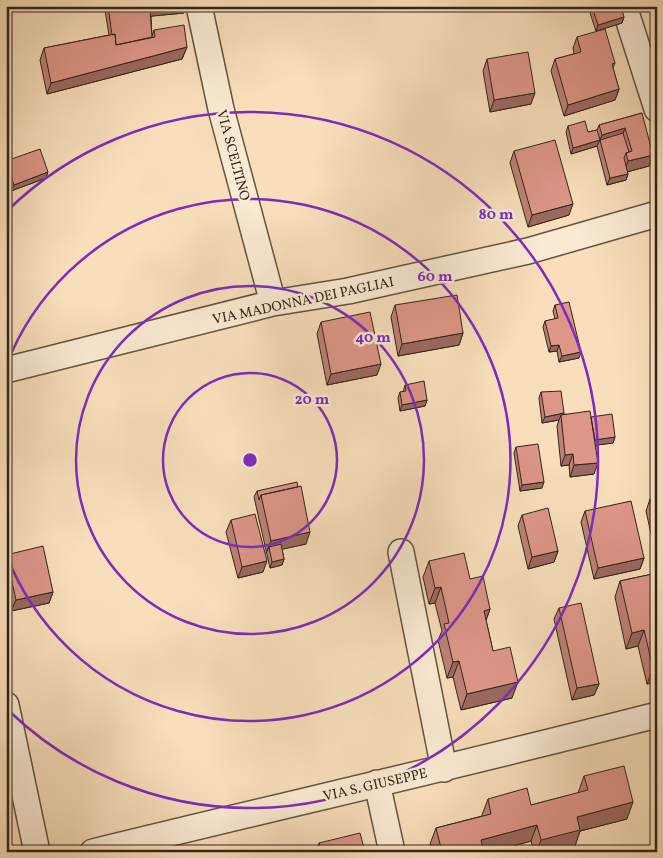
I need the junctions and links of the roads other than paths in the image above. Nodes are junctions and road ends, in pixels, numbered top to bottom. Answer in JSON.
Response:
{"nodes":[{"id":1,"x":199,"y":6,"type":"edge"},
{"id":2,"x":624,"y":6,"type":"edge"},
{"id":3,"x":657,"y":109,"type":"edge"},
{"id":4,"x":657,"y":214,"type":"edge"},
{"id":5,"x":273,"y":303,"type":"junction"},
{"id":6,"x":6,"y":370,"type":"edge"},
{"id":7,"x":401,"y":552,"type":"dead end"},
{"id":8,"x":6,"y":705,"type":"edge"},
{"id":9,"x":657,"y":715,"type":"edge"},
{"id":10,"x":444,"y":769,"type":"junction"},
{"id":11,"x":377,"y":783,"type":"junction"},
{"id":12,"x":37,"y":852,"type":"edge"},
{"id":13,"x":93,"y":852,"type":"edge"},
{"id":14,"x":392,"y":852,"type":"edge"}],
"edges":[{"from":1,"to":5,"type":"street","name":"VIA SCELTINO"},
{"from":2,"to":3,"type":"street"},
{"from":4,"to":5,"type":"street","name":"VIA MADONNA DEI PAGLIAI"},
{"from":5,"to":6,"type":"street","name":"VIA MADONNA DEI PAGLIAI"},
{"from":7,"to":10,"type":"street"},
{"from":8,"to":12,"type":"street"},
{"from":9,"to":10,"type":"street","name":"VIA S. GIUSEPPE"},
{"from":10,"to":11,"type":"street","name":"VIA S. GIUSEPPE"},
{"from":11,"to":13,"type":"street","name":"VIA S. GIUSEPPE"},
{"from":11,"to":14,"type":"street"}]}
